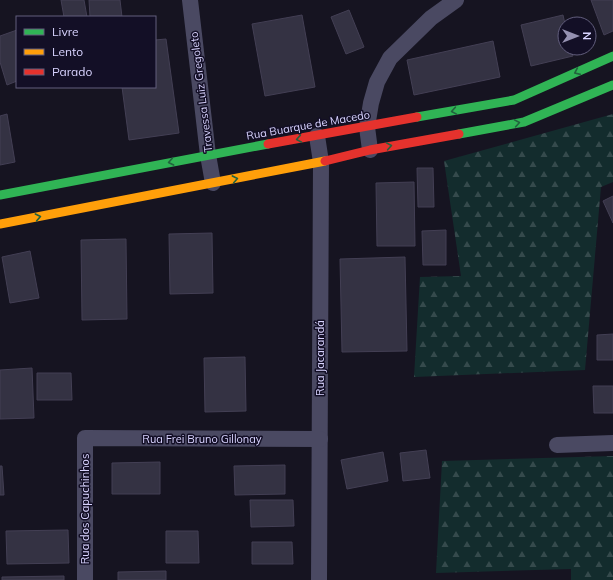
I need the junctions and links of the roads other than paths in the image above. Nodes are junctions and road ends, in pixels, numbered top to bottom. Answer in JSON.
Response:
{"nodes":[{"id":1,"x":190,"y":0,"type":"edge"},
{"id":2,"x":456,"y":0,"type":"edge"},
{"id":3,"x":613,"y":56,"type":"edge"},
{"id":4,"x":613,"y":85,"type":"edge"},
{"id":5,"x":499,"y":114,"type":"junction"},
{"id":6,"x":367,"y":127,"type":"junction"},
{"id":7,"x":317,"y":136,"type":"junction"},
{"id":8,"x":370,"y":150,"type":"junction"},
{"id":9,"x":208,"y":155,"type":"junction"},
{"id":10,"x":321,"y":162,"type":"junction"},
{"id":11,"x":213,"y":183,"type":"junction"},
{"id":12,"x":0,"y":195,"type":"edge"},
{"id":13,"x":0,"y":224,"type":"edge"},
{"id":14,"x":85,"y":438,"type":"joint"},
{"id":15,"x":320,"y":439,"type":"junction"},
{"id":16,"x":613,"y":443,"type":"edge"},
{"id":17,"x":557,"y":445,"type":"dead end"},
{"id":18,"x":85,"y":580,"type":"edge"},
{"id":19,"x":319,"y":580,"type":"edge"}],
"edges":[{"from":1,"to":9,"type":"street","name":"Travessa Luiz Gregoleto"},
{"from":2,"to":6,"type":"street"},
{"from":3,"to":5,"type":"main road","name":"Rua Buarque de Macedo","one_way":true},
{"from":5,"to":4,"type":"main road","name":"Rua Buarque de Macedo","one_way":true},
{"from":5,"to":6,"type":"main road","name":"Rua Buarque de Macedo","one_way":true},
{"from":8,"to":5,"type":"main road","name":"Rua Buarque de Macedo","one_way":true},
{"from":6,"to":7,"type":"main road","name":"Rua Buarque de Macedo"},
{"from":6,"to":8,"type":"street"},
{"from":7,"to":9,"type":"main road","name":"Rua Buarque de Macedo","one_way":true},
{"from":7,"to":10,"type":"street","name":"Rua Jacarandá"},
{"from":8,"to":10,"type":"main road","name":"Rua Buarque de Macedo"},
{"from":9,"to":11,"type":"street","name":"Travessa Luiz Gregoleto"},
{"from":9,"to":12,"type":"main road","name":"Rua Buarque de Macedo","one_way":true},
{"from":11,"to":10,"type":"main road","name":"Rua Buarque de Macedo","one_way":true},
{"from":10,"to":15,"type":"street","name":"Rua Jacarandá"},
{"from":13,"to":11,"type":"main road","name":"Rua Buarque de Macedo","one_way":true},
{"from":14,"to":15,"type":"street","name":"Rua Frei Bruno Gillonay"},
{"from":14,"to":18,"type":"street","name":"Rua dos Capuchinhos"},
{"from":15,"to":19,"type":"street","name":"Rua Jacarandá"},
{"from":16,"to":17,"type":"street"}]}
